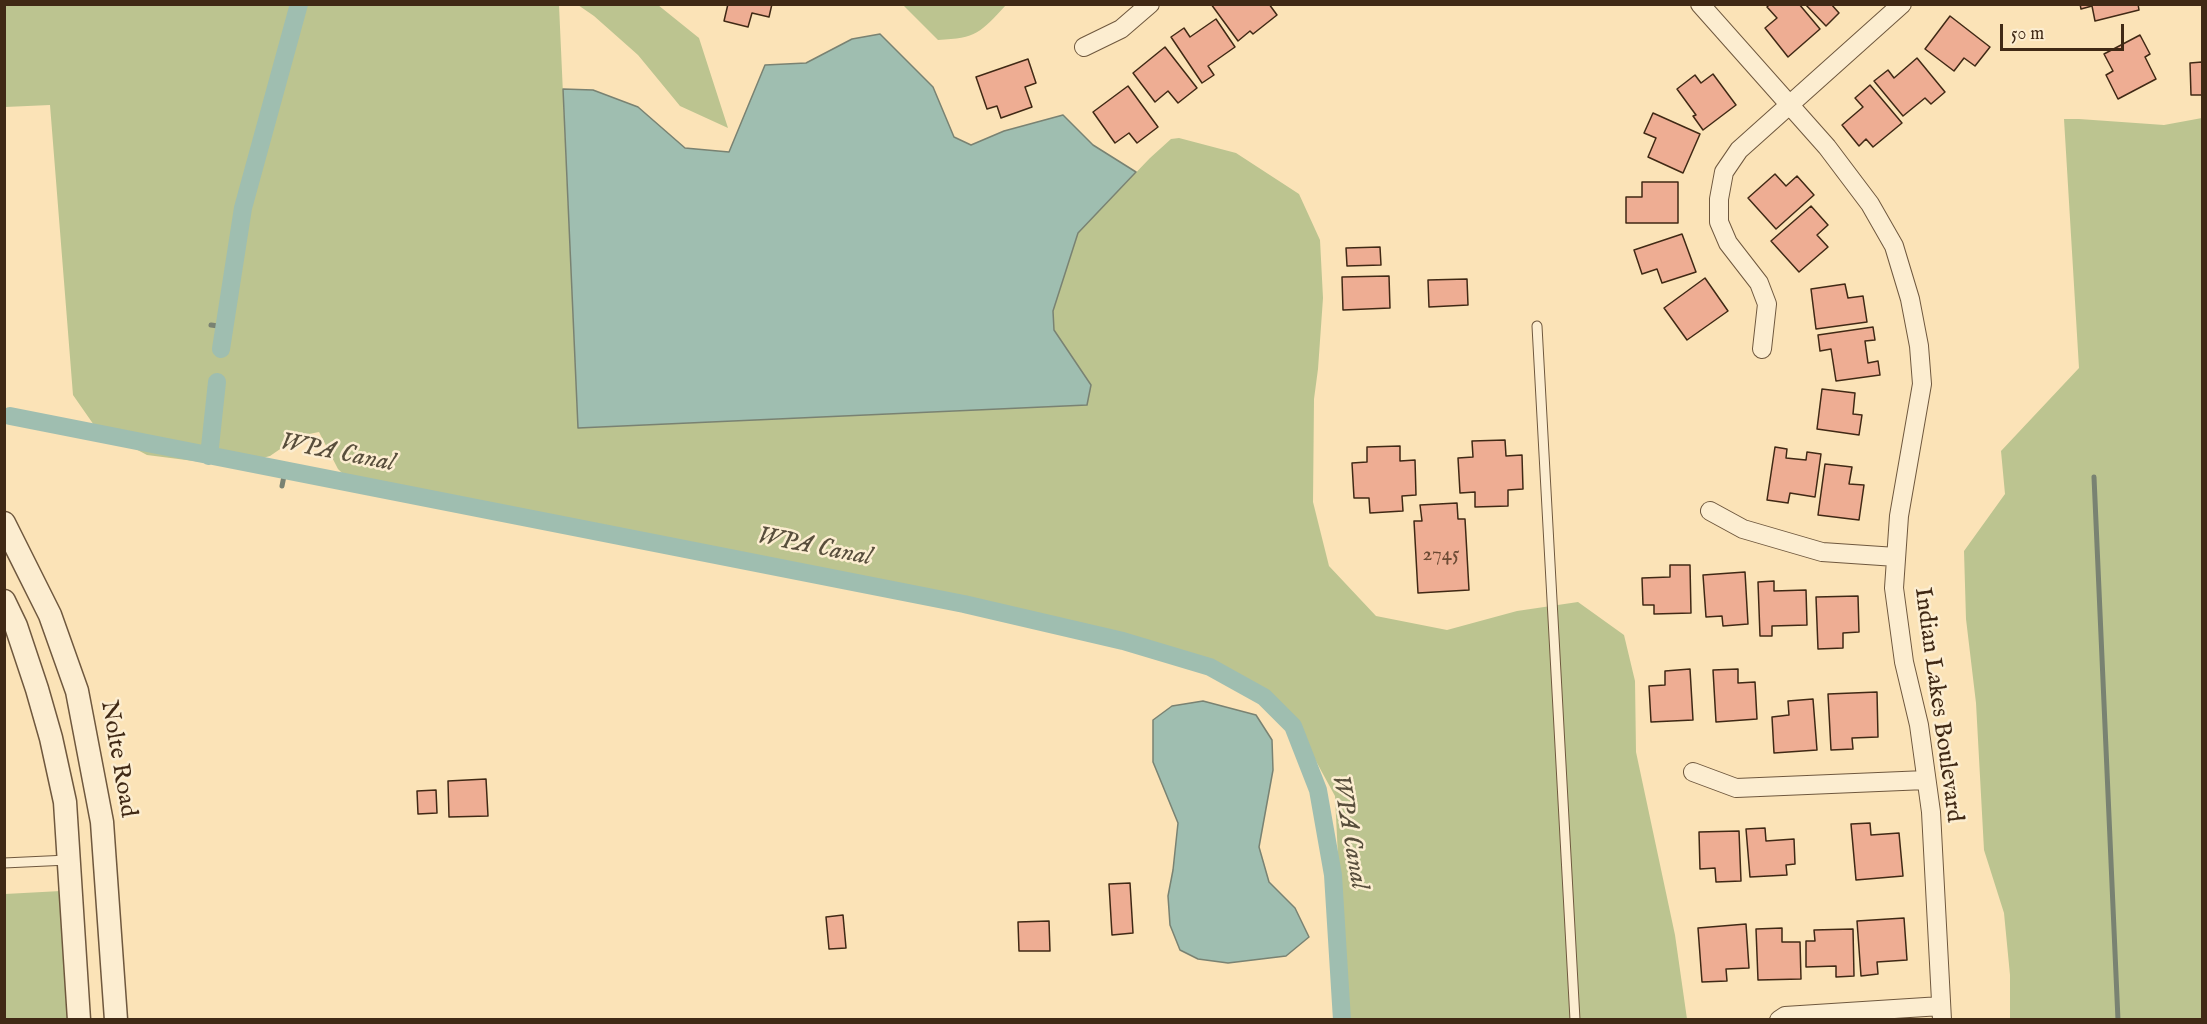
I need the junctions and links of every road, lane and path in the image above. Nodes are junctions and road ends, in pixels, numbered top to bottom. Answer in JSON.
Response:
{"nodes":[{"id":1,"x":1150,"y":4,"type":"edge"},
{"id":2,"x":1700,"y":4,"type":"edge"},
{"id":3,"x":1902,"y":4,"type":"edge"},
{"id":4,"x":1084,"y":47,"type":"dead end"},
{"id":5,"x":1789,"y":105,"type":"junction"},
{"id":6,"x":1538,"y":326,"type":"dead end"},
{"id":7,"x":1762,"y":349,"type":"dead end"},
{"id":8,"x":1710,"y":511,"type":"dead end"},
{"id":9,"x":4,"y":524,"type":"edge"},
{"id":10,"x":1896,"y":558,"type":"junction"},
{"id":11,"x":4,"y":601,"type":"edge"},
{"id":12,"x":1693,"y":772,"type":"dead end"},
{"id":13,"x":1926,"y":780,"type":"junction"},
{"id":14,"x":68,"y":860,"type":"junction"},
{"id":15,"x":4,"y":863,"type":"edge"},
{"id":16,"x":1942,"y":1013,"type":"edge"},
{"id":17,"x":79,"y":1020,"type":"edge"},
{"id":18,"x":116,"y":1020,"type":"edge"},
{"id":19,"x":1575,"y":1020,"type":"edge"},
{"id":20,"x":1779,"y":1020,"type":"edge"}],
"edges":[{"from":1,"to":4,"type":"street"},
{"from":2,"to":5,"type":"street","name":"Indian Lakes Boulevard"},
{"from":3,"to":5,"type":"street"},
{"from":5,"to":7,"type":"street"},
{"from":5,"to":10,"type":"street","name":"Indian Lakes Boulevard"},
{"from":6,"to":19,"type":"lane"},
{"from":8,"to":10,"type":"street"},
{"from":9,"to":18,"type":"street","name":"Nolte Road"},
{"from":10,"to":13,"type":"street","name":"Indian Lakes Boulevard"},
{"from":11,"to":14,"type":"street"},
{"from":12,"to":13,"type":"street"},
{"from":13,"to":16,"type":"street","name":"Indian Lakes Boulevard"},
{"from":14,"to":15,"type":"lane"},
{"from":14,"to":17,"type":"street"},
{"from":16,"to":20,"type":"street"}]}
